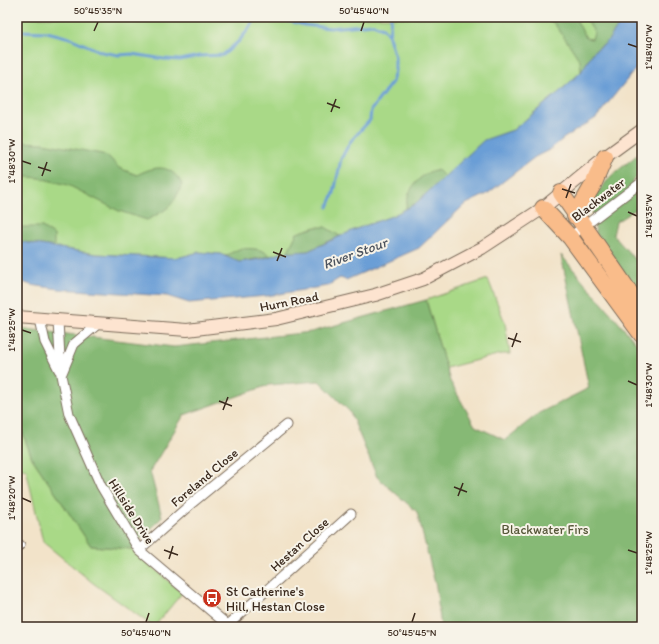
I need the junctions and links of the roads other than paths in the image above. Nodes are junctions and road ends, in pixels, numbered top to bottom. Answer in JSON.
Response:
{"nodes":[{"id":1,"x":642,"y":130,"type":"edge"},
{"id":2,"x":605,"y":157,"type":"junction"},
{"id":3,"x":642,"y":182,"type":"edge"},
{"id":4,"x":561,"y":193,"type":"junction"},
{"id":5,"x":544,"y":208,"type":"junction"},
{"id":6,"x":579,"y":221,"type":"junction"},
{"id":7,"x":570,"y":237,"type":"junction"},
{"id":8,"x":642,"y":310,"type":"edge"},
{"id":9,"x":17,"y":317,"type":"edge"},
{"id":10,"x":40,"y":319,"type":"junction"},
{"id":11,"x":58,"y":321,"type":"junction"},
{"id":12,"x":99,"y":323,"type":"junction"},
{"id":13,"x":642,"y":335,"type":"edge"},
{"id":14,"x":61,"y":375,"type":"junction"},
{"id":15,"x":287,"y":425,"type":"dead end"},
{"id":16,"x":351,"y":514,"type":"dead end"},
{"id":17,"x":139,"y":550,"type":"junction"},
{"id":18,"x":229,"y":626,"type":"edge"}],
"edges":[{"from":1,"to":2,"type":"main road","name":"Hurn Road"},
{"from":2,"to":4,"type":"main road","name":"Hurn Road"},
{"from":2,"to":6,"type":"highway"},
{"from":3,"to":6,"type":"street","name":"Blackwater"},
{"from":4,"to":5,"type":"main road","name":"Hurn Road"},
{"from":4,"to":6,"type":"highway"},
{"from":5,"to":7,"type":"highway"},
{"from":5,"to":12,"type":"main road","name":"Hurn Road"},
{"from":6,"to":7,"type":"street","name":"Blackwater"},
{"from":6,"to":8,"type":"highway"},
{"from":7,"to":13,"type":"highway"},
{"from":9,"to":10,"type":"main road","name":"Hurn Road"},
{"from":10,"to":11,"type":"main road","name":"Hurn Road"},
{"from":10,"to":14,"type":"street","name":"Hillside Drive"},
{"from":11,"to":12,"type":"main road","name":"Hurn Road"},
{"from":11,"to":14,"type":"street","name":"Hillside Drive"},
{"from":12,"to":14,"type":"street"},
{"from":14,"to":17,"type":"street","name":"Hillside Drive"},
{"from":15,"to":17,"type":"street","name":"Foreland Close"},
{"from":16,"to":18,"type":"street","name":"Hestan Close"},
{"from":17,"to":18,"type":"street","name":"Hillside Drive"}]}
